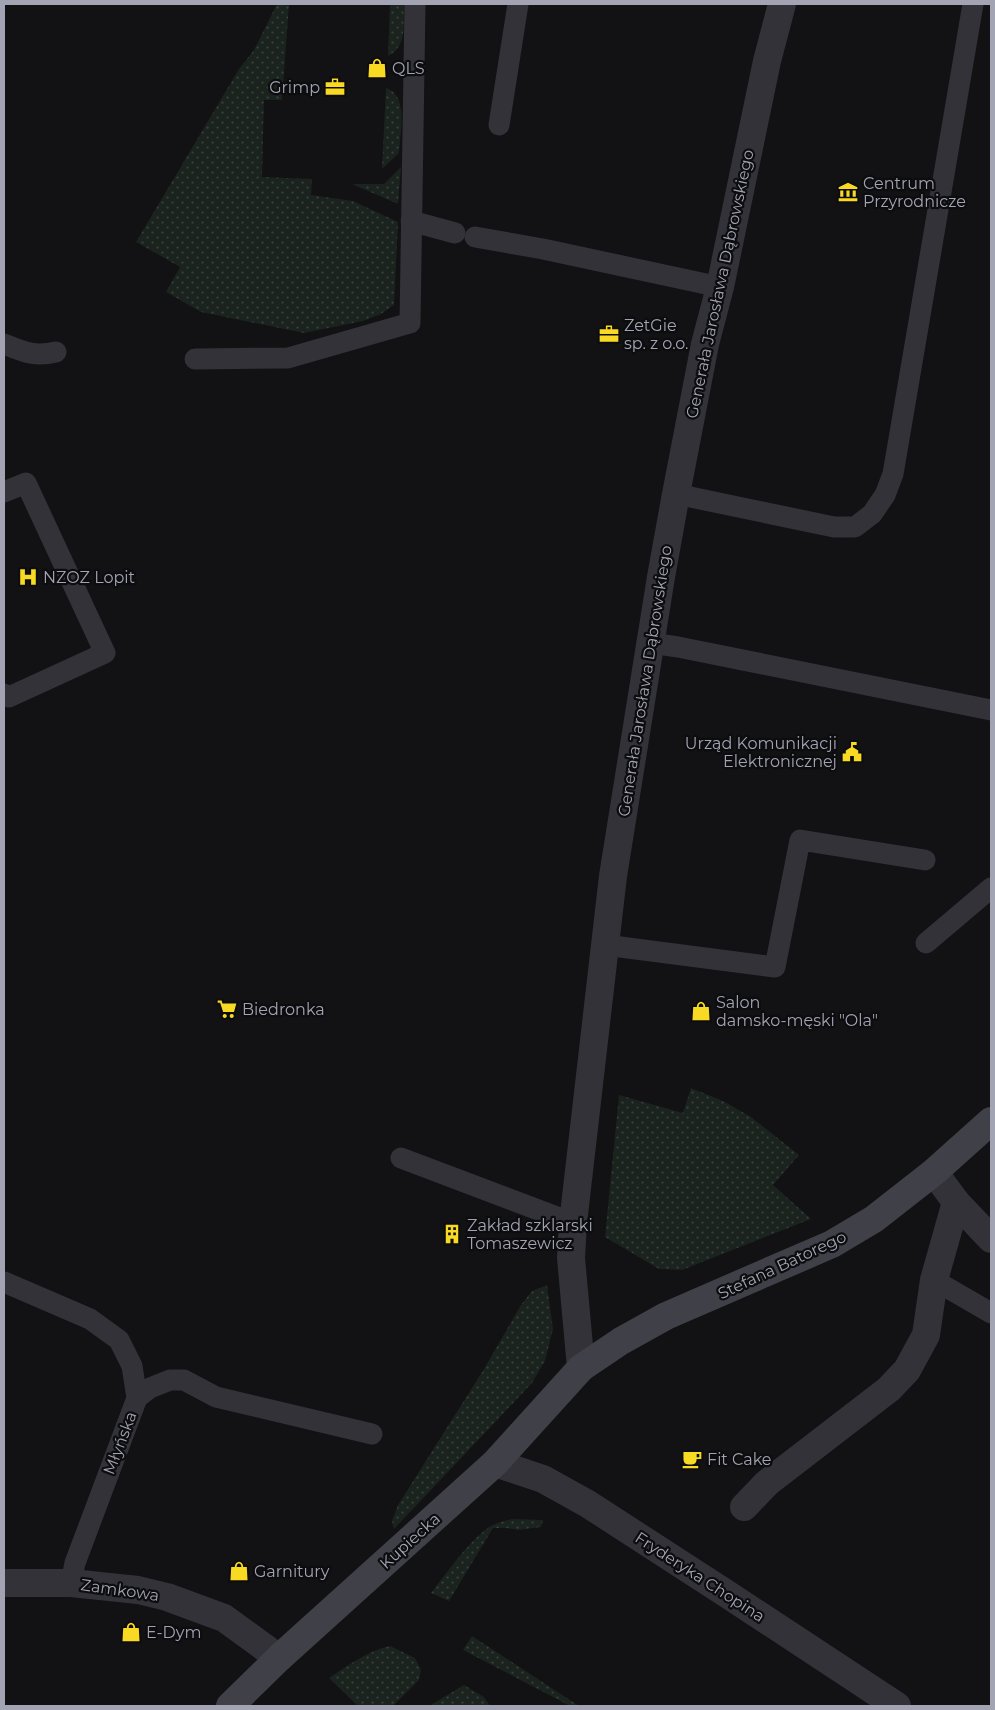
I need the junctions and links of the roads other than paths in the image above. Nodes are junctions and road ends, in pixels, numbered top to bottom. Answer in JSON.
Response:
{"nodes":[{"id":1,"x":415,"y":4,"type":"edge"},
{"id":2,"x":518,"y":4,"type":"edge"},
{"id":3,"x":782,"y":4,"type":"edge"},
{"id":4,"x":972,"y":9,"type":"edge"},
{"id":5,"x":499,"y":125,"type":"dead end"},
{"id":6,"x":411,"y":221,"type":"junction"},
{"id":7,"x":720,"y":287,"type":"junction"},
{"id":8,"x":4,"y":344,"type":"edge"},
{"id":9,"x":56,"y":352,"type":"dead end"},
{"id":10,"x":195,"y":359,"type":"dead end"},
{"id":11,"x":4,"y":492,"type":"edge"},
{"id":12,"x":676,"y":494,"type":"junction"},
{"id":13,"x":650,"y":643,"type":"junction"},
{"id":14,"x":4,"y":694,"type":"edge"},
{"id":15,"x":991,"y":710,"type":"edge"},
{"id":16,"x":925,"y":860,"type":"dead end"},
{"id":17,"x":991,"y":888,"type":"edge"},
{"id":18,"x":926,"y":943,"type":"dead end"},
{"id":19,"x":606,"y":945,"type":"junction"},
{"id":20,"x":991,"y":1121,"type":"edge"},
{"id":21,"x":401,"y":1158,"type":"dead end"},
{"id":22,"x":934,"y":1172,"type":"junction"},
{"id":23,"x":956,"y":1202,"type":"junction"},
{"id":24,"x":572,"y":1223,"type":"junction"},
{"id":25,"x":991,"y":1239,"type":"edge"},
{"id":26,"x":934,"y":1280,"type":"junction"},
{"id":27,"x":4,"y":1282,"type":"edge"},
{"id":28,"x":991,"y":1313,"type":"edge"},
{"id":29,"x":581,"y":1368,"type":"junction"},
{"id":30,"x":137,"y":1398,"type":"junction"},
{"id":31,"x":372,"y":1434,"type":"dead end"},
{"id":32,"x":495,"y":1463,"type":"junction"},
{"id":33,"x":744,"y":1507,"type":"dead end"},
{"id":34,"x":4,"y":1582,"type":"edge"},
{"id":35,"x":71,"y":1584,"type":"junction"},
{"id":36,"x":279,"y":1658,"type":"junction"},
{"id":37,"x":230,"y":1706,"type":"edge"},
{"id":38,"x":897,"y":1706,"type":"edge"}],
"edges":[{"from":1,"to":6,"type":"lane"},
{"from":2,"to":5,"type":"lane"},
{"from":3,"to":7,"type":"street","name":"Generała Jarosława Dąbrowskiego"},
{"from":4,"to":12,"type":"lane"},
{"from":6,"to":7,"type":"lane"},
{"from":6,"to":10,"type":"lane"},
{"from":7,"to":12,"type":"street","name":"Generała Jarosława Dąbrowskiego"},
{"from":8,"to":9,"type":"lane"},
{"from":11,"to":14,"type":"lane"},
{"from":12,"to":13,"type":"street","name":"Generała Jarosława Dąbrowskiego"},
{"from":13,"to":15,"type":"lane"},
{"from":13,"to":19,"type":"street","name":"Generała Jarosława Dąbrowskiego"},
{"from":16,"to":19,"type":"lane"},
{"from":17,"to":18,"type":"lane"},
{"from":19,"to":24,"type":"street","name":"Generała Jarosława Dąbrowskiego"},
{"from":20,"to":22,"type":"street","name":"Stefana Batorego"},
{"from":21,"to":24,"type":"lane"},
{"from":22,"to":23,"type":"street"},
{"from":22,"to":29,"type":"street","name":"Stefana Batorego"},
{"from":23,"to":25,"type":"street"},
{"from":23,"to":26,"type":"street"},
{"from":24,"to":29,"type":"street","name":"Generała Jarosława Dąbrowskiego"},
{"from":26,"to":28,"type":"lane"},
{"from":26,"to":33,"type":"street"},
{"from":27,"to":30,"type":"lane","name":"Młyńska"},
{"from":29,"to":32,"type":"street","name":"Kupiecka"},
{"from":30,"to":31,"type":"lane"},
{"from":30,"to":35,"type":"lane","name":"Młyńska"},
{"from":32,"to":36,"type":"street","name":"Kupiecka"},
{"from":32,"to":38,"type":"street","name":"Fryderyka Chopina"},
{"from":34,"to":35,"type":"street","name":"Zamkowa"},
{"from":35,"to":36,"type":"street","name":"Zamkowa"},
{"from":36,"to":37,"type":"street","name":"Kupiecka"}]}
